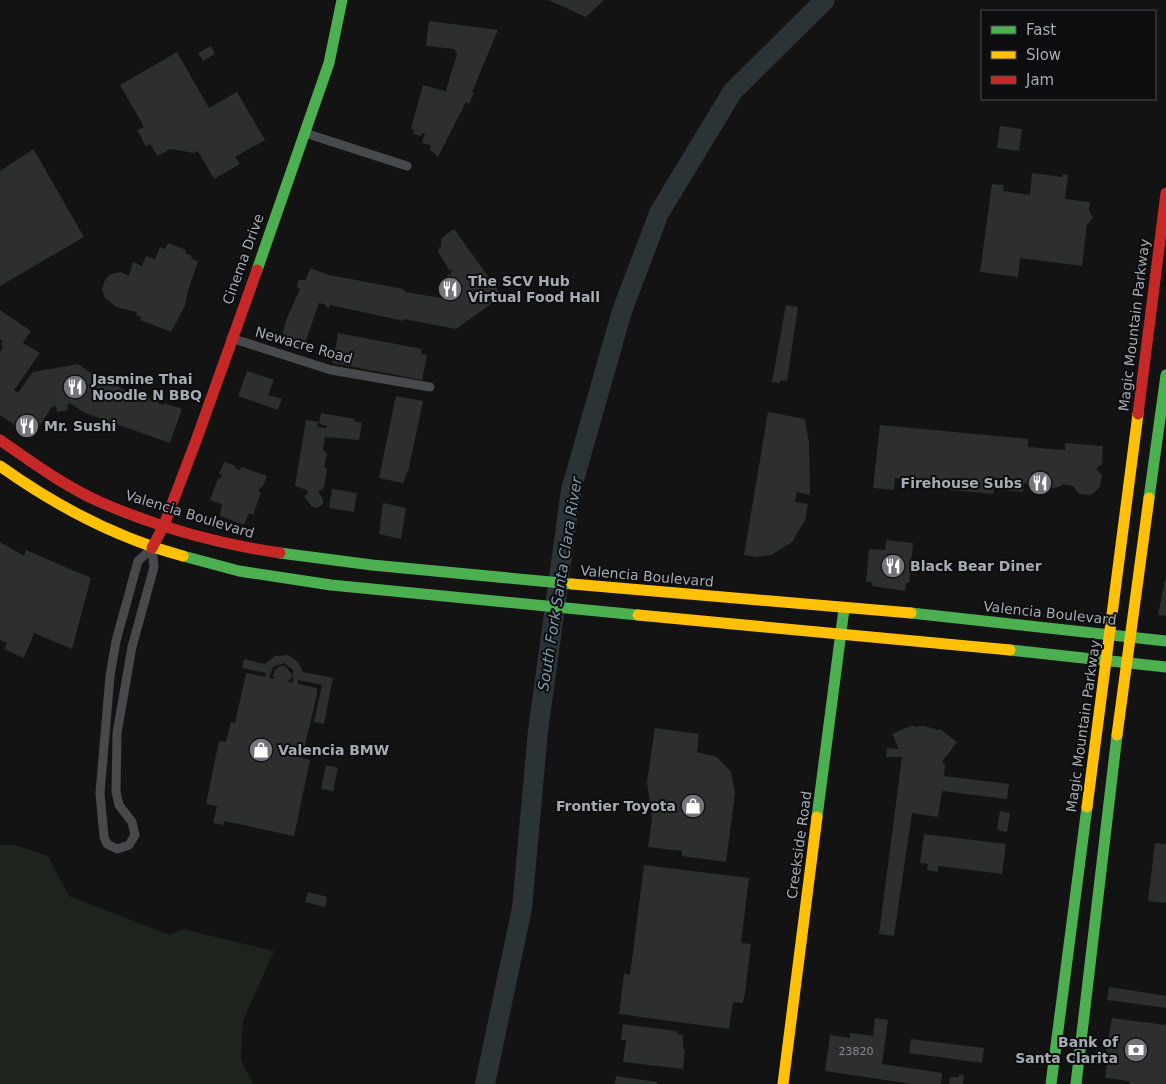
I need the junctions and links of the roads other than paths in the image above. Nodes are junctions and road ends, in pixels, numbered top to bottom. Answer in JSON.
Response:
{"nodes":[{"id":1,"x":342,"y":0,"type":"edge"},
{"id":2,"x":305,"y":133,"type":"junction"},
{"id":3,"x":407,"y":166,"type":"dead end"},
{"id":4,"x":1166,"y":194,"type":"edge"},
{"id":5,"x":231,"y":338,"type":"junction"},
{"id":6,"x":1166,"y":375,"type":"edge"},
{"id":7,"x":430,"y":387,"type":"dead end"},
{"id":8,"x":0,"y":440,"type":"edge"},
{"id":9,"x":0,"y":466,"type":"edge"},
{"id":10,"x":164,"y":525,"type":"junction"},
{"id":11,"x":152,"y":548,"type":"junction"},
{"id":12,"x":844,"y":609,"type":"junction"},
{"id":13,"x":841,"y":634,"type":"junction"},
{"id":14,"x":1110,"y":636,"type":"junction"},
{"id":15,"x":1132,"y":637,"type":"junction"},
{"id":16,"x":1166,"y":640,"type":"edge"},
{"id":17,"x":1104,"y":661,"type":"junction"},
{"id":18,"x":1126,"y":663,"type":"junction"},
{"id":19,"x":1166,"y":667,"type":"edge"},
{"id":20,"x":119,"y":805,"type":"junction"},
{"id":21,"x":103,"y":810,"type":"junction"},
{"id":22,"x":783,"y":1084,"type":"edge"},
{"id":23,"x":1051,"y":1084,"type":"edge"},
{"id":24,"x":1076,"y":1084,"type":"edge"}],
"edges":[{"from":1,"to":2,"type":"main road","name":"Cinema Drive"},
{"from":2,"to":3,"type":"street"},
{"from":2,"to":5,"type":"main road","name":"Cinema Drive"},
{"from":4,"to":14,"type":"main road","name":"Magic Mountain Parkway"},
{"from":5,"to":7,"type":"street","name":"Newacre Road"},
{"from":5,"to":10,"type":"main road","name":"Cinema Drive"},
{"from":6,"to":15,"type":"main road"},
{"from":8,"to":10,"type":"main road","name":"Valencia Boulevard"},
{"from":9,"to":11,"type":"main road"},
{"from":10,"to":11,"type":"main road","name":"Cinema Drive"},
{"from":10,"to":12,"type":"main road","name":"Valencia Boulevard"},
{"from":11,"to":13,"type":"main road"},
{"from":11,"to":20,"type":"street"},
{"from":11,"to":21,"type":"street"},
{"from":12,"to":13,"type":"main road","name":"Creekside Road"},
{"from":12,"to":14,"type":"main road","name":"Valencia Boulevard"},
{"from":13,"to":17,"type":"main road"},
{"from":13,"to":22,"type":"main road","name":"Creekside Road"},
{"from":14,"to":15,"type":"main road","name":"Valencia Boulevard"},
{"from":14,"to":17,"type":"main road","name":"Magic Mountain Parkway"},
{"from":15,"to":16,"type":"main road","name":"Valencia Boulevard"},
{"from":15,"to":18,"type":"main road"},
{"from":17,"to":18,"type":"main road"},
{"from":17,"to":23,"type":"main road","name":"Magic Mountain Parkway"},
{"from":18,"to":19,"type":"main road"},
{"from":18,"to":24,"type":"main road"},
{"from":20,"to":21,"type":"street"},
{"from":20,"to":21,"type":"street"}]}
